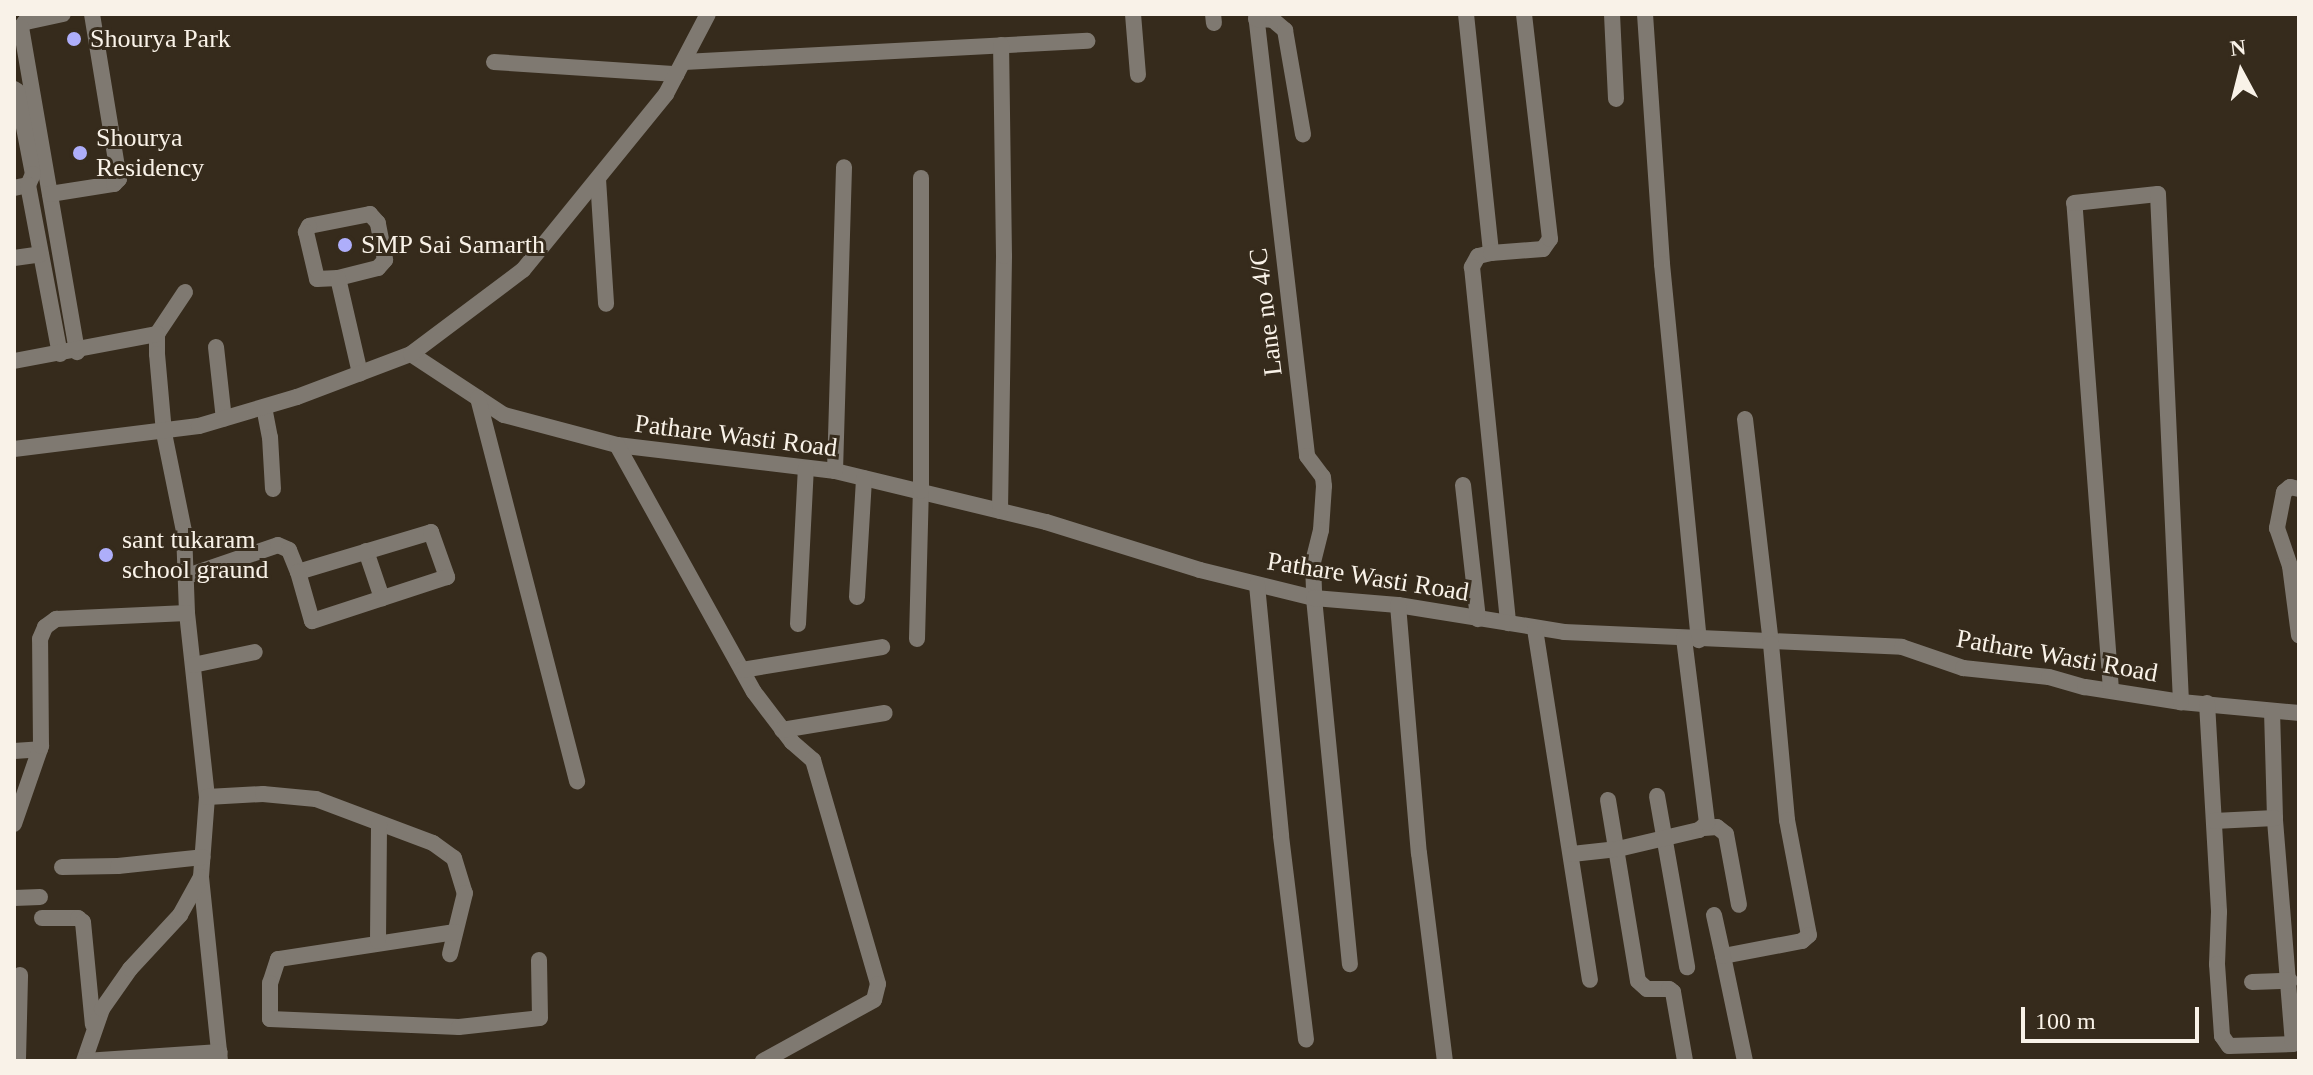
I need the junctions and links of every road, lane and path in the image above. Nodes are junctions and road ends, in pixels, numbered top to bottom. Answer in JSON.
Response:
{"nodes":[{"id":1,"x":63,"y":14,"type":"edge"},
{"id":2,"x":92,"y":14,"type":"edge"},
{"id":3,"x":708,"y":14,"type":"edge"},
{"id":4,"x":1133,"y":14,"type":"edge"},
{"id":5,"x":1466,"y":14,"type":"edge"},
{"id":6,"x":1524,"y":14,"type":"edge"},
{"id":7,"x":1612,"y":14,"type":"edge"},
{"id":8,"x":1645,"y":14,"type":"edge"},
{"id":9,"x":1256,"y":17,"type":"edge"},
{"id":10,"x":1087,"y":41,"type":"dead end"},
{"id":11,"x":1001,"y":45,"type":"junction"},
{"id":12,"x":494,"y":62,"type":"dead end"},
{"id":13,"x":681,"y":68,"type":"junction"},
{"id":14,"x":1138,"y":75,"type":"dead end"},
{"id":15,"x":14,"y":89,"type":"edge"},
{"id":16,"x":1616,"y":99,"type":"dead end"},
{"id":17,"x":1303,"y":134,"type":"dead end"},
{"id":18,"x":844,"y":167,"type":"dead end"},
{"id":19,"x":921,"y":178,"type":"dead end"},
{"id":20,"x":598,"y":179,"type":"junction"},
{"id":21,"x":21,"y":187,"type":"edge"},
{"id":22,"x":50,"y":194,"type":"junction"},
{"id":23,"x":1491,"y":253,"type":"junction"},
{"id":24,"x":41,"y":254,"type":"junction"},
{"id":25,"x":14,"y":258,"type":"edge"},
{"id":26,"x":338,"y":278,"type":"junction"},
{"id":27,"x":185,"y":292,"type":"dead end"},
{"id":28,"x":606,"y":304,"type":"dead end"},
{"id":29,"x":157,"y":334,"type":"junction"},
{"id":30,"x":216,"y":347,"type":"dead end"},
{"id":31,"x":69,"y":353,"type":"junction"},
{"id":32,"x":411,"y":354,"type":"junction"},
{"id":33,"x":14,"y":361,"type":"edge"},
{"id":34,"x":360,"y":373,"type":"junction"},
{"id":35,"x":478,"y":398,"type":"junction"},
{"id":36,"x":264,"y":407,"type":"junction"},
{"id":37,"x":224,"y":419,"type":"junction"},
{"id":38,"x":1745,"y":419,"type":"dead end"},
{"id":39,"x":164,"y":433,"type":"junction"},
{"id":40,"x":617,"y":445,"type":"junction"},
{"id":41,"x":14,"y":449,"type":"edge"},
{"id":42,"x":806,"y":468,"type":"junction"},
{"id":43,"x":835,"y":471,"type":"junction"},
{"id":44,"x":864,"y":478,"type":"junction"},
{"id":45,"x":1463,"y":485,"type":"dead end"},
{"id":46,"x":273,"y":489,"type":"dead end"},
{"id":47,"x":2299,"y":489,"type":"edge"},
{"id":48,"x":921,"y":491,"type":"junction"},
{"id":49,"x":1000,"y":511,"type":"junction"},
{"id":50,"x":366,"y":551,"type":"junction"},
{"id":51,"x":298,"y":572,"type":"junction"},
{"id":52,"x":187,"y":576,"type":"junction"},
{"id":53,"x":1257,"y":585,"type":"junction"},
{"id":54,"x":857,"y":597,"type":"dead end"},
{"id":55,"x":382,"y":598,"type":"junction"},
{"id":56,"x":1314,"y":598,"type":"junction"},
{"id":57,"x":1398,"y":605,"type":"junction"},
{"id":58,"x":187,"y":613,"type":"junction"},
{"id":59,"x":1478,"y":619,"type":"junction"},
{"id":60,"x":1508,"y":623,"type":"junction"},
{"id":61,"x":798,"y":624,"type":"dead end"},
{"id":62,"x":1535,"y":629,"type":"junction"},
{"id":63,"x":2299,"y":635,"type":"edge"},
{"id":64,"x":917,"y":639,"type":"dead end"},
{"id":65,"x":1692,"y":639,"type":"junction"},
{"id":66,"x":1771,"y":644,"type":"junction"},
{"id":67,"x":882,"y":647,"type":"dead end"},
{"id":68,"x":255,"y":652,"type":"dead end"},
{"id":69,"x":193,"y":665,"type":"junction"},
{"id":70,"x":742,"y":670,"type":"junction"},
{"id":71,"x":2111,"y":690,"type":"junction"},
{"id":72,"x":2181,"y":702,"type":"junction"},
{"id":73,"x":2207,"y":703,"type":"junction"},
{"id":74,"x":2272,"y":711,"type":"junction"},
{"id":75,"x":885,"y":713,"type":"dead end"},
{"id":76,"x":2299,"y":713,"type":"edge"},
{"id":77,"x":782,"y":730,"type":"junction"},
{"id":78,"x":40,"y":749,"type":"junction"},
{"id":79,"x":14,"y":751,"type":"edge"},
{"id":80,"x":32,"y":777,"type":"junction"},
{"id":81,"x":14,"y":778,"type":"edge"},
{"id":82,"x":577,"y":781,"type":"dead end"},
{"id":83,"x":1657,"y":796,"type":"dead end"},
{"id":84,"x":207,"y":797,"type":"junction"},
{"id":85,"x":1608,"y":800,"type":"dead end"},
{"id":86,"x":2275,"y":818,"type":"junction"},
{"id":87,"x":2214,"y":821,"type":"junction"},
{"id":88,"x":14,"y":824,"type":"edge"},
{"id":89,"x":379,"y":824,"type":"junction"},
{"id":90,"x":1704,"y":828,"type":"junction"},
{"id":91,"x":1664,"y":836,"type":"junction"},
{"id":92,"x":1618,"y":849,"type":"junction"},
{"id":93,"x":1572,"y":854,"type":"junction"},
{"id":94,"x":203,"y":857,"type":"junction"},
{"id":95,"x":62,"y":867,"type":"dead end"},
{"id":96,"x":201,"y":877,"type":"junction"},
{"id":97,"x":40,"y":897,"type":"dead end"},
{"id":98,"x":14,"y":898,"type":"edge"},
{"id":99,"x":1739,"y":905,"type":"dead end"},
{"id":100,"x":1714,"y":915,"type":"dead end"},
{"id":101,"x":42,"y":918,"type":"dead end"},
{"id":102,"x":455,"y":932,"type":"junction"},
{"id":103,"x":378,"y":941,"type":"junction"},
{"id":104,"x":450,"y":954,"type":"dead end"},
{"id":105,"x":1723,"y":956,"type":"junction"},
{"id":106,"x":539,"y":960,"type":"dead end"},
{"id":107,"x":1350,"y":964,"type":"dead end"},
{"id":108,"x":1687,"y":967,"type":"dead end"},
{"id":109,"x":20,"y":975,"type":"dead end"},
{"id":110,"x":1590,"y":980,"type":"dead end"},
{"id":111,"x":2290,"y":981,"type":"junction"},
{"id":112,"x":2252,"y":982,"type":"dead end"},
{"id":113,"x":93,"y":1027,"type":"junction"},
{"id":114,"x":1306,"y":1039,"type":"dead end"},
{"id":115,"x":2296,"y":1044,"type":"edge"},
{"id":116,"x":2265,"y":1053,"type":"edge"},
{"id":117,"x":220,"y":1056,"type":"edge"},
{"id":118,"x":18,"y":1060,"type":"edge"},
{"id":119,"x":84,"y":1061,"type":"edge"},
{"id":120,"x":763,"y":1061,"type":"edge"},
{"id":121,"x":1445,"y":1061,"type":"edge"},
{"id":122,"x":1685,"y":1061,"type":"edge"},
{"id":123,"x":1745,"y":1061,"type":"edge"}],
"edges":[{"from":1,"to":22,"type":"street"},
{"from":2,"to":22,"type":"street"},
{"from":3,"to":13,"type":"street"},
{"from":4,"to":14,"type":"street"},
{"from":5,"to":23,"type":"street"},
{"from":6,"to":23,"type":"street"},
{"from":7,"to":16,"type":"street"},
{"from":8,"to":65,"type":"street"},
{"from":9,"to":17,"type":"street"},
{"from":9,"to":56,"type":"street","name":"Lane no 4/C"},
{"from":10,"to":11,"type":"street"},
{"from":11,"to":13,"type":"street"},
{"from":11,"to":49,"type":"street"},
{"from":12,"to":13,"type":"street"},
{"from":13,"to":20,"type":"street"},
{"from":15,"to":21,"type":"street"},
{"from":18,"to":43,"type":"street"},
{"from":19,"to":48,"type":"street"},
{"from":20,"to":28,"type":"street"},
{"from":20,"to":32,"type":"street"},
{"from":21,"to":24,"type":"street"},
{"from":22,"to":31,"type":"street"},
{"from":23,"to":60,"type":"street"},
{"from":24,"to":25,"type":"street"},
{"from":24,"to":31,"type":"street"},
{"from":26,"to":26,"type":"street"},
{"from":26,"to":34,"type":"street"},
{"from":27,"to":29,"type":"street"},
{"from":29,"to":31,"type":"street"},
{"from":29,"to":39,"type":"street"},
{"from":30,"to":37,"type":"street"},
{"from":31,"to":33,"type":"street"},
{"from":32,"to":34,"type":"street"},
{"from":32,"to":35,"type":"street","name":"Pathare Wasti Road"},
{"from":34,"to":36,"type":"street"},
{"from":35,"to":40,"type":"street","name":"Pathare Wasti Road"},
{"from":35,"to":82,"type":"street"},
{"from":36,"to":37,"type":"street"},
{"from":36,"to":46,"type":"street"},
{"from":37,"to":39,"type":"street"},
{"from":38,"to":66,"type":"street"},
{"from":39,"to":41,"type":"street"},
{"from":39,"to":52,"type":"street"},
{"from":40,"to":42,"type":"street","name":"Pathare Wasti Road"},
{"from":40,"to":70,"type":"street"},
{"from":42,"to":43,"type":"street","name":"Pathare Wasti Road"},
{"from":42,"to":61,"type":"street"},
{"from":43,"to":44,"type":"street","name":"Pathare Wasti Road"},
{"from":44,"to":48,"type":"street","name":"Pathare Wasti Road"},
{"from":44,"to":54,"type":"street"},
{"from":45,"to":59,"type":"street"},
{"from":47,"to":63,"type":"street"},
{"from":48,"to":49,"type":"street","name":"Pathare Wasti Road"},
{"from":48,"to":64,"type":"street"},
{"from":49,"to":53,"type":"street","name":"Pathare Wasti Road"},
{"from":50,"to":51,"type":"street"},
{"from":50,"to":55,"type":"street"},
{"from":50,"to":55,"type":"street"},
{"from":51,"to":52,"type":"street"},
{"from":51,"to":55,"type":"street"},
{"from":52,"to":58,"type":"street"},
{"from":53,"to":56,"type":"street","name":"Pathare Wasti Road"},
{"from":53,"to":114,"type":"street"},
{"from":56,"to":57,"type":"street","name":"Pathare Wasti Road"},
{"from":56,"to":107,"type":"street","name":"Lane no 4/C"},
{"from":57,"to":59,"type":"street","name":"Pathare Wasti Road"},
{"from":57,"to":121,"type":"street"},
{"from":58,"to":69,"type":"street"},
{"from":58,"to":78,"type":"street"},
{"from":59,"to":60,"type":"street","name":"Pathare Wasti Road"},
{"from":60,"to":62,"type":"street","name":"Pathare Wasti Road"},
{"from":62,"to":65,"type":"street","name":"Pathare Wasti Road"},
{"from":62,"to":93,"type":"street"},
{"from":65,"to":66,"type":"street","name":"Pathare Wasti Road"},
{"from":65,"to":90,"type":"street"},
{"from":66,"to":71,"type":"street","name":"Pathare Wasti Road"},
{"from":66,"to":105,"type":"street"},
{"from":67,"to":70,"type":"street"},
{"from":68,"to":69,"type":"street"},
{"from":69,"to":84,"type":"street"},
{"from":70,"to":77,"type":"street"},
{"from":71,"to":72,"type":"street","name":"Pathare Wasti Road"},
{"from":71,"to":72,"type":"street"},
{"from":72,"to":73,"type":"street","name":"Pathare Wasti Road"},
{"from":73,"to":74,"type":"street","name":"Pathare Wasti Road"},
{"from":73,"to":87,"type":"street"},
{"from":74,"to":76,"type":"street","name":"Pathare Wasti Road"},
{"from":74,"to":86,"type":"street"},
{"from":75,"to":77,"type":"street"},
{"from":77,"to":120,"type":"street"},
{"from":78,"to":79,"type":"street"},
{"from":78,"to":80,"type":"street"},
{"from":80,"to":81,"type":"street"},
{"from":80,"to":88,"type":"street"},
{"from":83,"to":91,"type":"street"},
{"from":84,"to":89,"type":"street"},
{"from":84,"to":94,"type":"street"},
{"from":85,"to":92,"type":"street"},
{"from":86,"to":87,"type":"street"},
{"from":86,"to":111,"type":"street"},
{"from":87,"to":116,"type":"street"},
{"from":89,"to":102,"type":"street"},
{"from":89,"to":103,"type":"street"},
{"from":90,"to":91,"type":"street"},
{"from":90,"to":99,"type":"street"},
{"from":91,"to":92,"type":"street"},
{"from":91,"to":108,"type":"street"},
{"from":92,"to":93,"type":"street"},
{"from":92,"to":122,"type":"street"},
{"from":93,"to":110,"type":"street"},
{"from":94,"to":95,"type":"street"},
{"from":94,"to":96,"type":"street"},
{"from":96,"to":113,"type":"street"},
{"from":96,"to":117,"type":"street"},
{"from":97,"to":98,"type":"street"},
{"from":100,"to":105,"type":"street"},
{"from":101,"to":113,"type":"street"},
{"from":102,"to":103,"type":"street"},
{"from":102,"to":104,"type":"street"},
{"from":103,"to":106,"type":"street"},
{"from":105,"to":123,"type":"street"},
{"from":109,"to":118,"type":"street"},
{"from":111,"to":112,"type":"street"},
{"from":111,"to":115,"type":"street"},
{"from":113,"to":119,"type":"street"},
{"from":115,"to":116,"type":"street"},
{"from":117,"to":119,"type":"street"}]}
